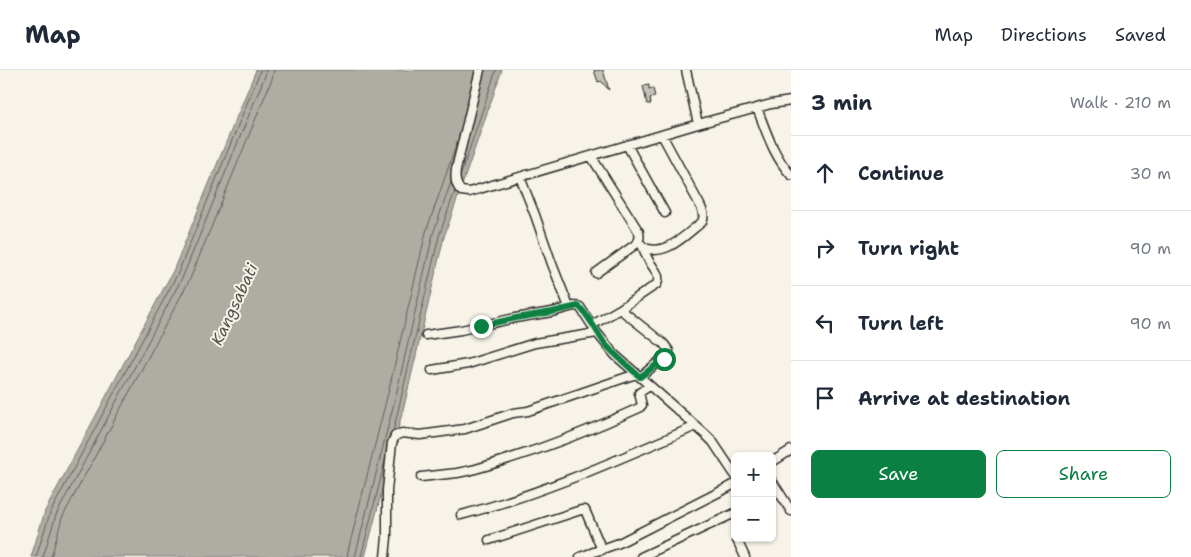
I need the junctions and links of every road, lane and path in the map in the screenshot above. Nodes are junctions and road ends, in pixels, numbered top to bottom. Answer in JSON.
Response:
{"nodes":[{"id":1,"x":480,"y":70,"type":"edge"},
{"id":2,"x":686,"y":70,"type":"edge"},
{"id":3,"x":791,"y":101,"type":"edge"},
{"id":4,"x":757,"y":108,"type":"junction"},
{"id":5,"x":698,"y":124,"type":"junction"},
{"id":6,"x":662,"y":135,"type":"junction"},
{"id":7,"x":627,"y":145,"type":"junction"},
{"id":8,"x":591,"y":156,"type":"junction"},
{"id":9,"x":791,"y":175,"type":"edge"},
{"id":10,"x":520,"y":177,"type":"junction"},
{"id":11,"x":665,"y":213,"type":"dead end"},
{"id":12,"x":640,"y":237,"type":"junction"},
{"id":13,"x":643,"y":247,"type":"junction"},
{"id":14,"x":596,"y":273,"type":"dead end"},
{"id":15,"x":569,"y":307,"type":"junction"},
{"id":16,"x":620,"y":310,"type":"junction"},
{"id":17,"x":592,"y":324,"type":"junction"},
{"id":18,"x":597,"y":333,"type":"junction"},
{"id":19,"x":426,"y":335,"type":"dead end"},
{"id":20,"x":432,"y":370,"type":"dead end"},
{"id":21,"x":638,"y":375,"type":"junction"},
{"id":22,"x":649,"y":386,"type":"junction"},
{"id":23,"x":696,"y":426,"type":"junction"},
{"id":24,"x":791,"y":450,"type":"edge"},
{"id":25,"x":776,"y":459,"type":"edge"},
{"id":26,"x":731,"y":469,"type":"edge"},
{"id":27,"x":420,"y":477,"type":"dead end"},
{"id":28,"x":731,"y":486,"type":"edge"},
{"id":29,"x":776,"y":493,"type":"edge"},
{"id":30,"x":791,"y":511,"type":"edge"},
{"id":31,"x":461,"y":515,"type":"dead end"},
{"id":32,"x":731,"y":515,"type":"edge"},
{"id":33,"x":488,"y":540,"type":"dead end"},
{"id":34,"x":738,"y":542,"type":"edge"},
{"id":35,"x":602,"y":550,"type":"junction"},
{"id":36,"x":385,"y":557,"type":"edge"},
{"id":37,"x":580,"y":557,"type":"edge"},
{"id":38,"x":641,"y":557,"type":"edge"},
{"id":39,"x":745,"y":557,"type":"edge"}],
"edges":[{"from":1,"to":10,"type":"street"},
{"from":2,"to":5,"type":"street"},
{"from":3,"to":4,"type":"street"},
{"from":4,"to":5,"type":"street"},
{"from":4,"to":9,"type":"street"},
{"from":5,"to":6,"type":"street"},
{"from":6,"to":7,"type":"street"},
{"from":6,"to":13,"type":"street"},
{"from":7,"to":8,"type":"street"},
{"from":7,"to":11,"type":"street"},
{"from":8,"to":10,"type":"street"},
{"from":8,"to":12,"type":"street"},
{"from":10,"to":15,"type":"street"},
{"from":12,"to":13,"type":"street"},
{"from":12,"to":14,"type":"street"},
{"from":13,"to":16,"type":"street"},
{"from":15,"to":17,"type":"street"},
{"from":15,"to":19,"type":"street"},
{"from":16,"to":17,"type":"street"},
{"from":16,"to":21,"type":"street"},
{"from":17,"to":18,"type":"street"},
{"from":18,"to":20,"type":"street"},
{"from":18,"to":21,"type":"street"},
{"from":21,"to":22,"type":"street"},
{"from":21,"to":36,"type":"street"},
{"from":22,"to":23,"type":"street"},
{"from":22,"to":27,"type":"street"},
{"from":23,"to":26,"type":"street"},
{"from":23,"to":31,"type":"street"},
{"from":24,"to":25,"type":"street"},
{"from":28,"to":35,"type":"street"},
{"from":29,"to":30,"type":"street"},
{"from":32,"to":38,"type":"street"},
{"from":33,"to":35,"type":"street"},
{"from":34,"to":39,"type":"street"},
{"from":35,"to":37,"type":"street"}]}
